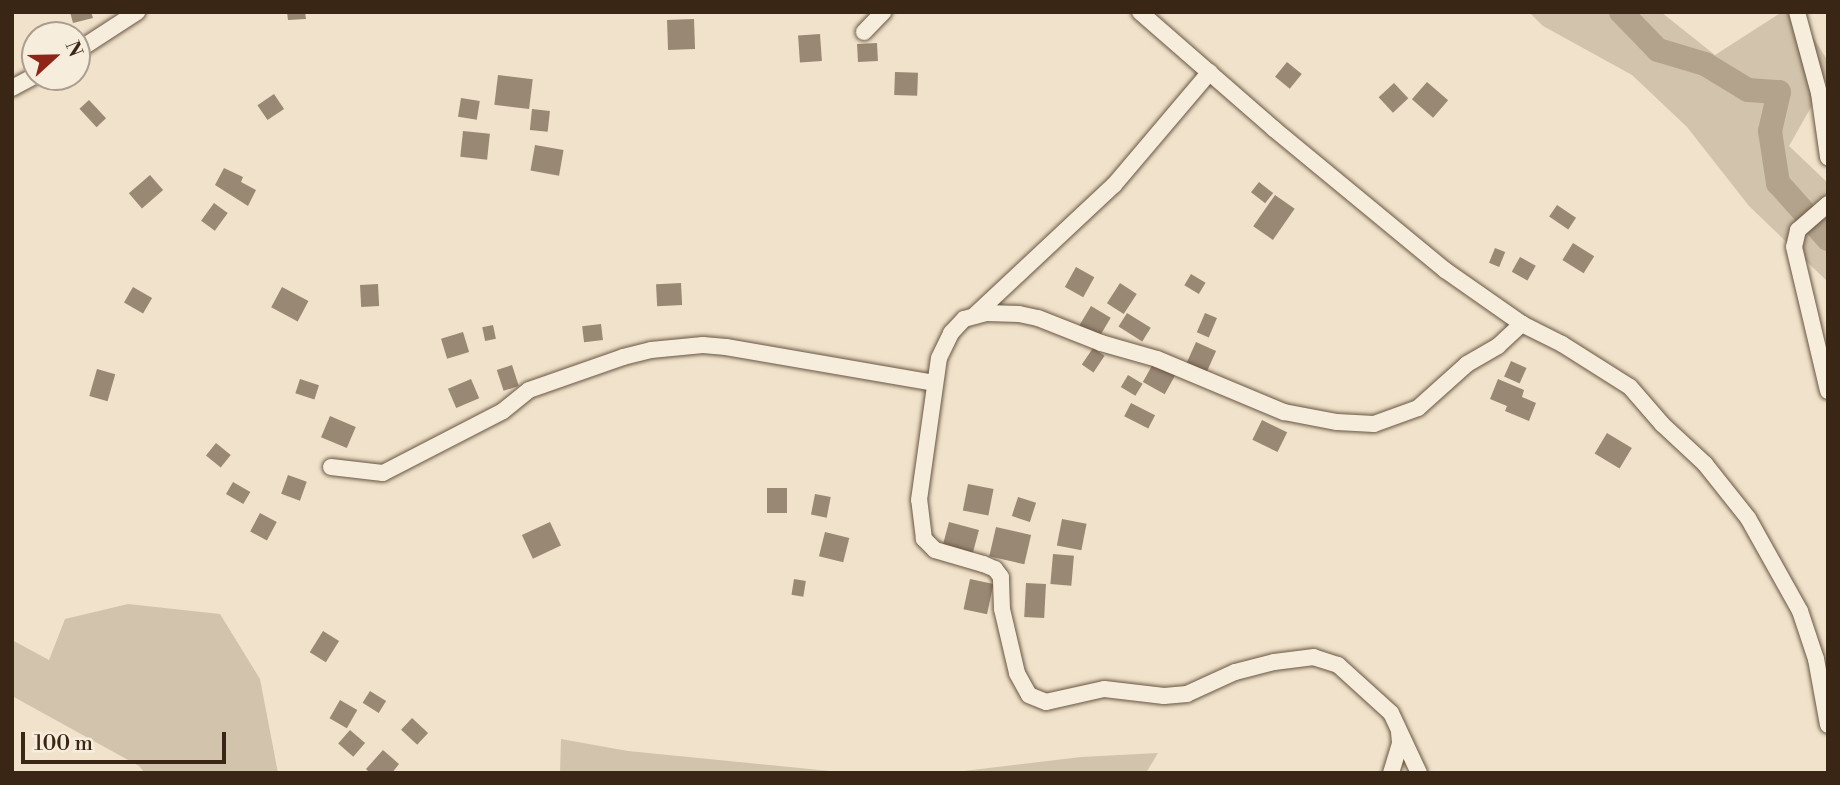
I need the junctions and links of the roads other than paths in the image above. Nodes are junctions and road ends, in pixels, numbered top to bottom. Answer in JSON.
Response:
{"nodes":[{"id":1,"x":137,"y":12,"type":"edge"},
{"id":2,"x":883,"y":12,"type":"edge"},
{"id":3,"x":1140,"y":12,"type":"edge"},
{"id":4,"x":1797,"y":12,"type":"edge"},
{"id":5,"x":864,"y":32,"type":"dead end"},
{"id":6,"x":91,"y":42,"type":"edge"},
{"id":7,"x":1210,"y":72,"type":"junction"},
{"id":8,"x":1828,"y":157,"type":"edge"},
{"id":9,"x":1828,"y":204,"type":"edge"},
{"id":10,"x":975,"y":315,"type":"junction"},
{"id":11,"x":1522,"y":324,"type":"junction"},
{"id":12,"x":934,"y":383,"type":"junction"},
{"id":13,"x":1828,"y":391,"type":"edge"},
{"id":14,"x":331,"y":467,"type":"dead end"},
{"id":15,"x":1828,"y":725,"type":"edge"},
{"id":16,"x":1399,"y":728,"type":"junction"},
{"id":17,"x":1391,"y":773,"type":"edge"},
{"id":18,"x":1419,"y":773,"type":"edge"}],
"edges":[{"from":1,"to":6,"type":"street"},
{"from":2,"to":5,"type":"street"},
{"from":3,"to":7,"type":"street"},
{"from":4,"to":8,"type":"street"},
{"from":7,"to":10,"type":"street"},
{"from":7,"to":11,"type":"street"},
{"from":9,"to":13,"type":"street"},
{"from":10,"to":11,"type":"street"},
{"from":10,"to":12,"type":"street"},
{"from":11,"to":15,"type":"street"},
{"from":12,"to":14,"type":"street"},
{"from":12,"to":16,"type":"street"},
{"from":16,"to":17,"type":"street"},
{"from":16,"to":18,"type":"street"}]}
